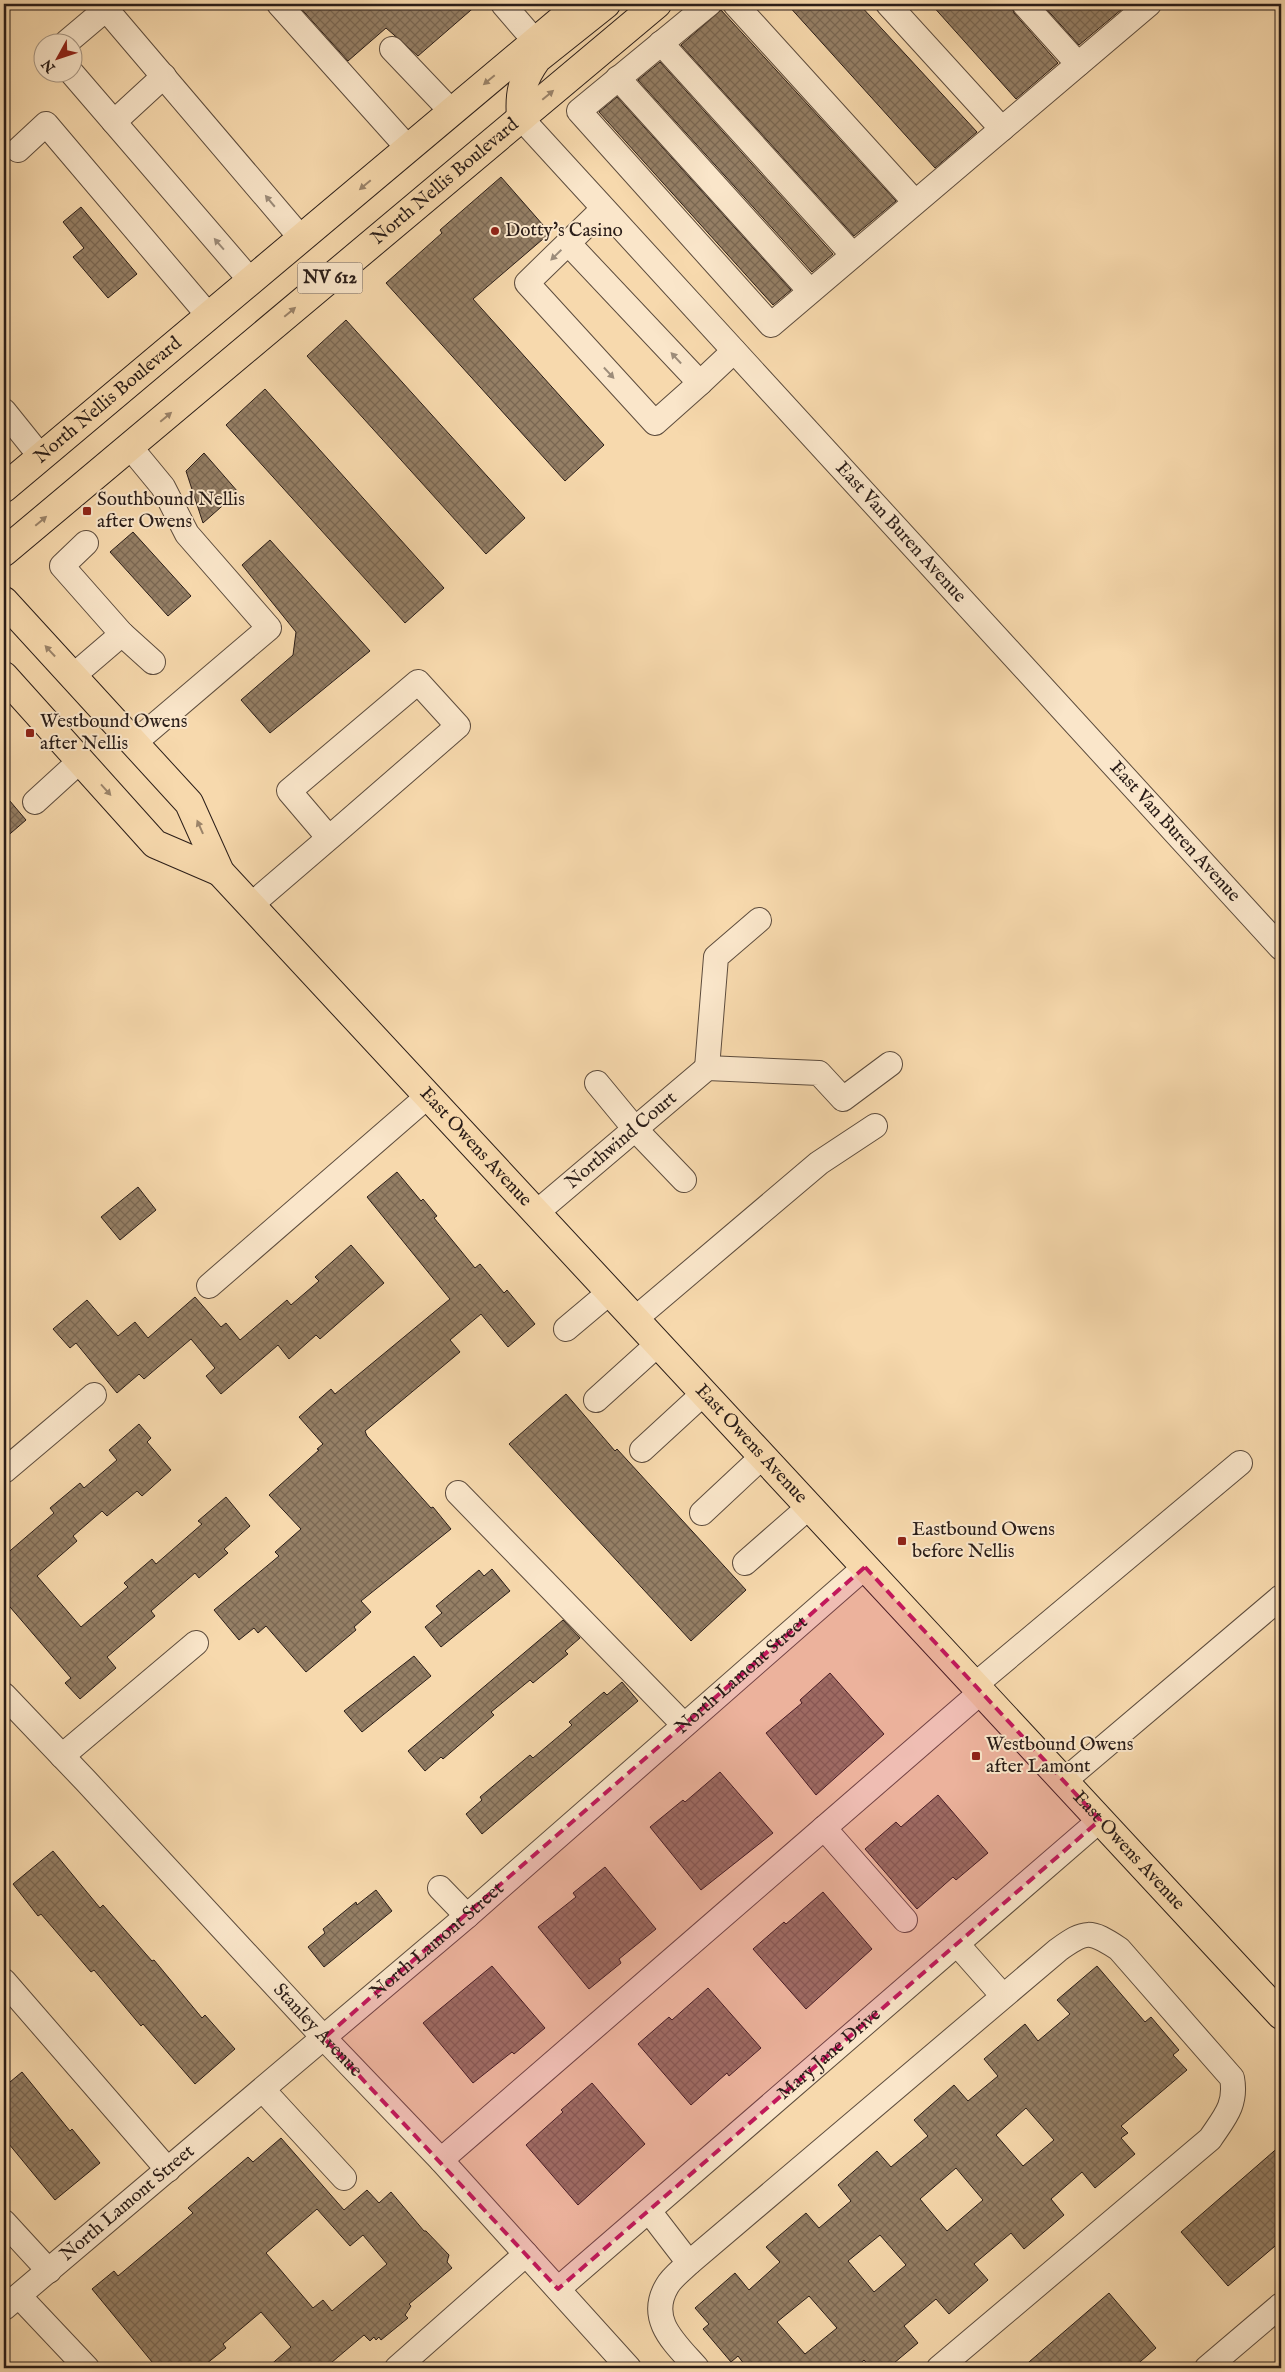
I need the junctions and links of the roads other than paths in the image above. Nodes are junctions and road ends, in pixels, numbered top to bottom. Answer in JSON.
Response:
{"nodes":[{"id":1,"x":279,"y":4,"type":"edge"},
{"id":2,"x":504,"y":4,"type":"edge"},
{"id":3,"x":580,"y":4,"type":"edge"},
{"id":4,"x":606,"y":4,"type":"edge"},
{"id":5,"x":657,"y":4,"type":"edge"},
{"id":6,"x":709,"y":4,"type":"edge"},
{"id":7,"x":735,"y":4,"type":"edge"},
{"id":8,"x":888,"y":4,"type":"edge"},
{"id":9,"x":1024,"y":4,"type":"edge"},
{"id":10,"x":1148,"y":4,"type":"edge"},
{"id":11,"x":79,"y":32,"type":"edge"},
{"id":12,"x":535,"y":41,"type":"junction"},
{"id":13,"x":661,"y":43,"type":"junction"},
{"id":14,"x":392,"y":49,"type":"dead end"},
{"id":15,"x":1078,"y":64,"type":"junction"},
{"id":16,"x":164,"y":76,"type":"junction"},
{"id":17,"x":618,"y":78,"type":"junction"},
{"id":18,"x":80,"y":82,"type":"edge"},
{"id":19,"x":452,"y":112,"type":"junction"},
{"id":20,"x":521,"y":118,"type":"junction"},
{"id":21,"x":114,"y":122,"type":"junction"},
{"id":22,"x":1002,"y":129,"type":"junction"},
{"id":23,"x":408,"y":148,"type":"junction"},
{"id":24,"x":18,"y":150,"type":"dead end"},
{"id":25,"x":915,"y":202,"type":"junction"},
{"id":26,"x":604,"y":209,"type":"junction"},
{"id":27,"x":301,"y":238,"type":"junction"},
{"id":28,"x":568,"y":243,"type":"junction"},
{"id":29,"x":854,"y":255,"type":"junction"},
{"id":30,"x":251,"y":281,"type":"junction"},
{"id":31,"x":810,"y":291,"type":"junction"},
{"id":32,"x":209,"y":316,"type":"junction"},
{"id":33,"x":734,"y":351,"type":"junction"},
{"id":34,"x":700,"y":383,"type":"junction"},
{"id":35,"x":7,"y":421,"type":"edge"},
{"id":36,"x":130,"y":447,"type":"junction"},
{"id":37,"x":41,"y":457,"type":"junction"},
{"id":38,"x":4,"y":488,"type":"edge"},
{"id":39,"x":86,"y":543,"type":"dead end"},
{"id":40,"x":4,"y":552,"type":"edge"},
{"id":41,"x":4,"y":601,"type":"edge"},
{"id":42,"x":122,"y":634,"type":"junction"},
{"id":43,"x":153,"y":662,"type":"dead end"},
{"id":44,"x":4,"y":676,"type":"edge"},
{"id":45,"x":73,"y":676,"type":"junction"},
{"id":46,"x":134,"y":743,"type":"junction"},
{"id":47,"x":80,"y":761,"type":"junction"},
{"id":48,"x":35,"y":802,"type":"dead end"},
{"id":49,"x":329,"y":838,"type":"junction"},
{"id":50,"x":220,"y":872,"type":"junction"},
{"id":51,"x":251,"y":905,"type":"junction"},
{"id":52,"x":760,"y":920,"type":"dead end"},
{"id":53,"x":1281,"y":948,"type":"edge"},
{"id":54,"x":890,"y":1064,"type":"dead end"},
{"id":55,"x":707,"y":1068,"type":"junction"},
{"id":56,"x":598,"y":1083,"type":"dead end"},
{"id":57,"x":428,"y":1096,"type":"junction"},
{"id":58,"x":875,"y":1126,"type":"dead end"},
{"id":59,"x":635,"y":1129,"type":"junction"},
{"id":60,"x":684,"y":1180,"type":"dead end"},
{"id":61,"x":536,"y":1213,"type":"junction"},
{"id":62,"x":209,"y":1286,"type":"dead end"},
{"id":63,"x":610,"y":1292,"type":"junction"},
{"id":64,"x":635,"y":1319,"type":"junction"},
{"id":65,"x":566,"y":1329,"type":"dead end"},
{"id":66,"x":658,"y":1344,"type":"junction"},
{"id":67,"x":704,"y":1393,"type":"junction"},
{"id":68,"x":94,"y":1395,"type":"dead end"},
{"id":69,"x":596,"y":1400,"type":"dead end"},
{"id":70,"x":642,"y":1450,"type":"dead end"},
{"id":71,"x":763,"y":1456,"type":"junction"},
{"id":72,"x":1240,"y":1463,"type":"dead end"},
{"id":73,"x":4,"y":1472,"type":"edge"},
{"id":74,"x":458,"y":1493,"type":"dead end"},
{"id":75,"x":810,"y":1507,"type":"junction"},
{"id":76,"x":702,"y":1513,"type":"dead end"},
{"id":77,"x":745,"y":1563,"type":"dead end"},
{"id":78,"x":865,"y":1567,"type":"junction"},
{"id":79,"x":1281,"y":1596,"type":"edge"},
{"id":80,"x":196,"y":1643,"type":"dead end"},
{"id":81,"x":978,"y":1689,"type":"junction"},
{"id":82,"x":4,"y":1695,"type":"edge"},
{"id":83,"x":684,"y":1725,"type":"junction"},
{"id":84,"x":62,"y":1756,"type":"junction"},
{"id":85,"x":1064,"y":1781,"type":"junction"},
{"id":86,"x":1100,"y":1820,"type":"junction"},
{"id":87,"x":824,"y":1828,"type":"junction"},
{"id":88,"x":440,"y":1888,"type":"dead end"},
{"id":89,"x":467,"y":1916,"type":"junction"},
{"id":90,"x":905,"y":1920,"type":"dead end"},
{"id":91,"x":957,"y":1944,"type":"junction"},
{"id":92,"x":4,"y":1981,"type":"edge"},
{"id":93,"x":1003,"y":1996,"type":"junction"},
{"id":94,"x":1281,"y":2016,"type":"edge"},
{"id":95,"x":324,"y":2038,"type":"junction"},
{"id":96,"x":263,"y":2090,"type":"junction"},
{"id":97,"x":441,"y":2160,"type":"junction"},
{"id":98,"x":168,"y":2170,"type":"junction"},
{"id":99,"x":344,"y":2178,"type":"dead end"},
{"id":100,"x":649,"y":2211,"type":"junction"},
{"id":101,"x":4,"y":2222,"type":"edge"},
{"id":102,"x":526,"y":2254,"type":"junction"},
{"id":103,"x":689,"y":2263,"type":"junction"},
{"id":104,"x":49,"y":2271,"type":"junction"},
{"id":105,"x":558,"y":2289,"type":"junction"},
{"id":106,"x":12,"y":2302,"type":"edge"},
{"id":107,"x":1281,"y":2305,"type":"edge"},
{"id":108,"x":87,"y":2368,"type":"edge"},
{"id":109,"x":397,"y":2368,"type":"edge"},
{"id":110,"x":629,"y":2368,"type":"edge"},
{"id":111,"x":697,"y":2368,"type":"edge"},
{"id":112,"x":939,"y":2368,"type":"edge"},
{"id":113,"x":1207,"y":2368,"type":"edge"}],
"edges":[{"from":1,"to":23,"type":"street"},
{"from":2,"to":12,"type":"street"},
{"from":3,"to":12,"type":"main road","name":"North Nellis Boulevard","number":"NV 612"},
{"from":4,"to":20,"type":"main road"},
{"from":20,"to":5,"type":"main road","name":"North Nellis Boulevard","number":"NV 612","one_way":true},
{"from":6,"to":13,"type":"street"},
{"from":7,"to":25,"type":"street"},
{"from":8,"to":22,"type":"street"},
{"from":9,"to":15,"type":"street"},
{"from":10,"to":15,"type":"street"},
{"from":11,"to":16,"type":"street"},
{"from":12,"to":19,"type":"main road","name":"North Nellis Boulevard","number":"NV 612","one_way":true},
{"from":13,"to":17,"type":"street"},
{"from":13,"to":29,"type":"street"},
{"from":14,"to":19,"type":"street"},
{"from":15,"to":22,"type":"street"},
{"from":16,"to":21,"type":"street"},
{"from":27,"to":16,"type":"street","one_way":true},
{"from":17,"to":31,"type":"street"},
{"from":17,"to":31,"type":"street"},
{"from":18,"to":21,"type":"street"},
{"from":19,"to":23,"type":"main road","name":"North Nellis Boulevard","number":"NV 612"},
{"from":20,"to":26,"type":"street","name":"East Van Buren Avenue"},
{"from":36,"to":20,"type":"main road","name":"North Nellis Boulevard","number":"NV 612","one_way":true},
{"from":30,"to":21,"type":"street","one_way":true},
{"from":22,"to":25,"type":"street"},
{"from":23,"to":27,"type":"main road","name":"North Nellis Boulevard","number":"NV 612","one_way":true},
{"from":24,"to":32,"type":"street"},
{"from":25,"to":29,"type":"street"},
{"from":26,"to":28,"type":"street"},
{"from":26,"to":33,"type":"street","name":"East Van Buren Avenue"},
{"from":27,"to":30,"type":"main road","name":"North Nellis Boulevard","number":"NV 612"},
{"from":34,"to":28,"type":"street","one_way":true},
{"from":28,"to":34,"type":"street","one_way":true},
{"from":29,"to":31,"type":"street"},
{"from":30,"to":32,"type":"main road","name":"North Nellis Boulevard","number":"NV 612"},
{"from":32,"to":37,"type":"main road","name":"North Nellis Boulevard","number":"NV 612"},
{"from":33,"to":34,"type":"street"},
{"from":33,"to":53,"type":"street","name":"East Van Buren Avenue"},
{"from":35,"to":37,"type":"street"},
{"from":40,"to":36,"type":"main road","name":"North Nellis Boulevard","number":"NV 612","one_way":true},
{"from":36,"to":46,"type":"street"},
{"from":37,"to":38,"type":"main road","name":"North Nellis Boulevard","number":"NV 612"},
{"from":39,"to":42,"type":"street"},
{"from":45,"to":41,"type":"main road","name":"East Owens Avenue","one_way":true},
{"from":42,"to":43,"type":"street"},
{"from":42,"to":45,"type":"street"},
{"from":44,"to":47,"type":"main road","name":"East Owens Avenue"},
{"from":45,"to":46,"type":"main road","name":"East Owens Avenue"},
{"from":50,"to":46,"type":"main road","name":"East Owens Avenue","one_way":true},
{"from":47,"to":48,"type":"street"},
{"from":47,"to":50,"type":"main road","name":"East Owens Avenue","one_way":true},
{"from":49,"to":49,"type":"street"},
{"from":49,"to":51,"type":"street"},
{"from":50,"to":51,"type":"main road","name":"East Owens Avenue"},
{"from":51,"to":57,"type":"main road","name":"East Owens Avenue"},
{"from":52,"to":55,"type":"street"},
{"from":54,"to":55,"type":"street"},
{"from":55,"to":59,"type":"street","name":"Northwind Court"},
{"from":56,"to":59,"type":"street"},
{"from":57,"to":61,"type":"main road","name":"East Owens Avenue"},
{"from":57,"to":62,"type":"street"},
{"from":58,"to":64,"type":"street"},
{"from":59,"to":60,"type":"street"},
{"from":59,"to":61,"type":"street","name":"Northwind Court"},
{"from":61,"to":63,"type":"main road","name":"East Owens Avenue"},
{"from":63,"to":64,"type":"main road","name":"East Owens Avenue"},
{"from":63,"to":65,"type":"street"},
{"from":64,"to":66,"type":"main road","name":"East Owens Avenue"},
{"from":66,"to":67,"type":"main road","name":"East Owens Avenue"},
{"from":66,"to":69,"type":"street"},
{"from":67,"to":70,"type":"street"},
{"from":67,"to":71,"type":"main road","name":"East Owens Avenue"},
{"from":68,"to":73,"type":"street"},
{"from":71,"to":75,"type":"main road","name":"East Owens Avenue"},
{"from":71,"to":76,"type":"street"},
{"from":72,"to":81,"type":"street"},
{"from":74,"to":83,"type":"street"},
{"from":75,"to":77,"type":"street"},
{"from":75,"to":78,"type":"main road","name":"East Owens Avenue"},
{"from":78,"to":81,"type":"main road","name":"East Owens Avenue"},
{"from":78,"to":83,"type":"street","name":"North Lamont Street"},
{"from":79,"to":85,"type":"street"},
{"from":80,"to":84,"type":"street"},
{"from":81,"to":85,"type":"main road","name":"East Owens Avenue"},
{"from":81,"to":87,"type":"street"},
{"from":82,"to":84,"type":"street","name":"Stanley Avenue"},
{"from":83,"to":89,"type":"street","name":"North Lamont Street"},
{"from":84,"to":95,"type":"street","name":"Stanley Avenue"},
{"from":85,"to":86,"type":"main road","name":"East Owens Avenue"},
{"from":86,"to":91,"type":"street","name":"Mary Jane Drive"},
{"from":86,"to":94,"type":"main road","name":"East Owens Avenue"},
{"from":87,"to":90,"type":"street"},
{"from":87,"to":97,"type":"street"},
{"from":88,"to":89,"type":"street"},
{"from":89,"to":95,"type":"street","name":"North Lamont Street"},
{"from":91,"to":93,"type":"street"},
{"from":91,"to":100,"type":"street","name":"Mary Jane Drive"},
{"from":92,"to":98,"type":"street"},
{"from":93,"to":103,"type":"street"},
{"from":93,"to":112,"type":"street"},
{"from":95,"to":96,"type":"street","name":"North Lamont Street"},
{"from":95,"to":97,"type":"street","name":"Stanley Avenue"},
{"from":96,"to":98,"type":"street","name":"North Lamont Street"},
{"from":96,"to":99,"type":"street"},
{"from":97,"to":102,"type":"street","name":"Stanley Avenue"},
{"from":98,"to":104,"type":"street","name":"North Lamont Street"},
{"from":100,"to":103,"type":"street"},
{"from":100,"to":105,"type":"street","name":"Mary Jane Drive"},
{"from":101,"to":104,"type":"street"},
{"from":102,"to":105,"type":"street","name":"Stanley Avenue"},
{"from":102,"to":109,"type":"street"},
{"from":103,"to":111,"type":"street"},
{"from":104,"to":106,"type":"street","name":"North Lamont Street"},
{"from":105,"to":110,"type":"street","name":"Stanley Avenue"},
{"from":106,"to":108,"type":"street"},
{"from":107,"to":113,"type":"street"}]}
